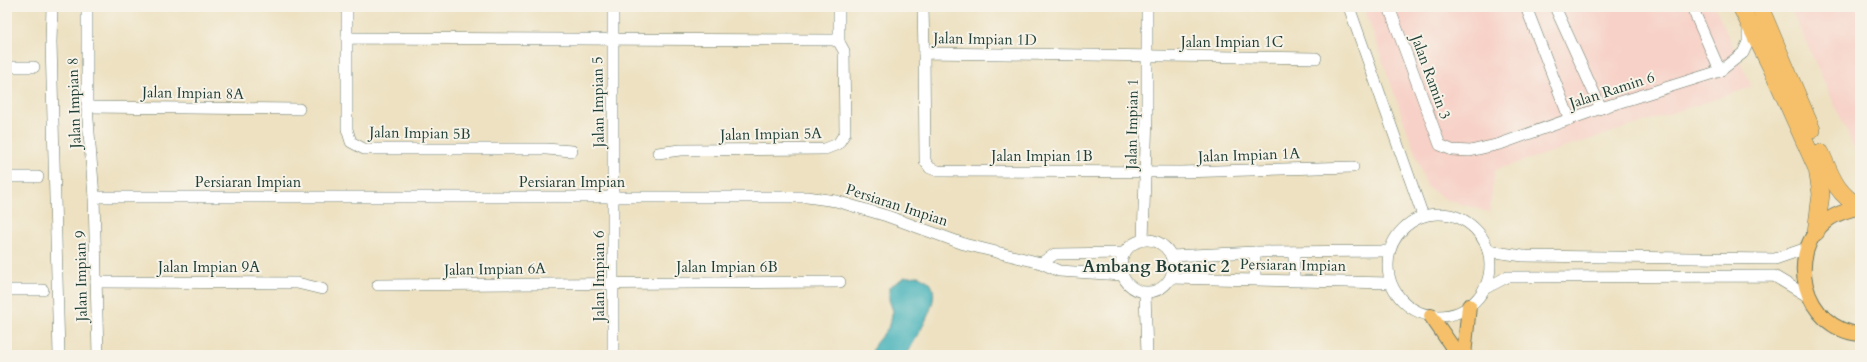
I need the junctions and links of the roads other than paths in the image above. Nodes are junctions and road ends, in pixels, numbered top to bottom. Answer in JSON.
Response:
{"nodes":[{"id":1,"x":52,"y":7,"type":"edge"},
{"id":2,"x":87,"y":7,"type":"edge"},
{"id":3,"x":347,"y":7,"type":"edge"},
{"id":4,"x":612,"y":7,"type":"edge"},
{"id":5,"x":839,"y":7,"type":"edge"},
{"id":6,"x":923,"y":7,"type":"edge"},
{"id":7,"x":1147,"y":7,"type":"edge"},
{"id":8,"x":1349,"y":7,"type":"edge"},
{"id":9,"x":1389,"y":7,"type":"edge"},
{"id":10,"x":1526,"y":7,"type":"edge"},
{"id":11,"x":1555,"y":7,"type":"edge"},
{"id":12,"x":1692,"y":7,"type":"edge"},
{"id":13,"x":1760,"y":7,"type":"edge"},
{"id":14,"x":1744,"y":13,"type":"edge"},
{"id":15,"x":347,"y":38,"type":"junction"},
{"id":16,"x":612,"y":38,"type":"junction"},
{"id":17,"x":839,"y":42,"type":"junction"},
{"id":18,"x":924,"y":53,"type":"junction"},
{"id":19,"x":1147,"y":57,"type":"junction"},
{"id":20,"x":1316,"y":58,"type":"dead end"},
{"id":21,"x":7,"y":67,"type":"edge"},
{"id":22,"x":34,"y":67,"type":"dead end"},
{"id":23,"x":1720,"y":70,"type":"junction"},
{"id":24,"x":87,"y":107,"type":"junction"},
{"id":25,"x":1601,"y":108,"type":"junction"},
{"id":26,"x":299,"y":109,"type":"dead end"},
{"id":27,"x":1570,"y":120,"type":"junction"},
{"id":28,"x":1452,"y":150,"type":"joint"},
{"id":29,"x":572,"y":151,"type":"dead end"},
{"id":30,"x":658,"y":153,"type":"dead end"},
{"id":31,"x":1353,"y":167,"type":"dead end"},
{"id":32,"x":938,"y":171,"type":"joint"},
{"id":33,"x":1146,"y":172,"type":"junction"},
{"id":34,"x":7,"y":177,"type":"edge"},
{"id":35,"x":38,"y":177,"type":"dead end"},
{"id":36,"x":94,"y":197,"type":"junction"},
{"id":37,"x":614,"y":197,"type":"junction"},
{"id":38,"x":1860,"y":207,"type":"edge"},
{"id":39,"x":1423,"y":216,"type":"junction"},
{"id":40,"x":1816,"y":232,"type":"junction"},
{"id":41,"x":1143,"y":240,"type":"junction"},
{"id":42,"x":1807,"y":248,"type":"junction"},
{"id":43,"x":1389,"y":251,"type":"junction"},
{"id":44,"x":1488,"y":251,"type":"junction"},
{"id":45,"x":1255,"y":252,"type":"junction"},
{"id":46,"x":1294,"y":252,"type":"junction"},
{"id":47,"x":1125,"y":253,"type":"junction"},
{"id":48,"x":1171,"y":256,"type":"junction"},
{"id":49,"x":1040,"y":263,"type":"junction"},
{"id":50,"x":1122,"y":275,"type":"junction"},
{"id":51,"x":1171,"y":278,"type":"junction"},
{"id":52,"x":1255,"y":279,"type":"junction"},
{"id":53,"x":1294,"y":280,"type":"junction"},
{"id":54,"x":96,"y":282,"type":"junction"},
{"id":55,"x":840,"y":282,"type":"dead end"},
{"id":56,"x":614,"y":283,"type":"junction"},
{"id":57,"x":1390,"y":283,"type":"junction"},
{"id":58,"x":378,"y":285,"type":"dead end"},
{"id":59,"x":322,"y":289,"type":"dead end"},
{"id":60,"x":1484,"y":289,"type":"junction"},
{"id":61,"x":7,"y":290,"type":"edge"},
{"id":62,"x":43,"y":290,"type":"dead end"},
{"id":63,"x":1145,"y":292,"type":"junction"},
{"id":64,"x":1808,"y":297,"type":"junction"},
{"id":65,"x":1469,"y":306,"type":"junction"},
{"id":66,"x":1431,"y":316,"type":"junction"},
{"id":67,"x":1860,"y":334,"type":"edge"},
{"id":68,"x":59,"y":355,"type":"edge"},
{"id":69,"x":98,"y":355,"type":"edge"},
{"id":70,"x":614,"y":355,"type":"edge"},
{"id":71,"x":1147,"y":355,"type":"edge"},
{"id":72,"x":1458,"y":355,"type":"edge"},
{"id":73,"x":1464,"y":355,"type":"edge"}],
"edges":[{"from":1,"to":68,"type":"street"},
{"from":2,"to":24,"type":"street","name":"Jalan Impian 8"},
{"from":3,"to":15,"type":"street","name":"Jalan Impian 5B"},
{"from":4,"to":16,"type":"street","name":"Jalan Impian 5"},
{"from":5,"to":17,"type":"street","name":"Jalan Impian 5A"},
{"from":6,"to":18,"type":"street"},
{"from":7,"to":19,"type":"street","name":"Jalan Impian 1"},
{"from":8,"to":39,"type":"street"},
{"from":9,"to":28,"type":"street","name":"Jalan Ramin 3"},
{"from":10,"to":27,"type":"street"},
{"from":11,"to":25,"type":"street"},
{"from":12,"to":23,"type":"street"},
{"from":13,"to":38,"type":"highway"},
{"from":14,"to":23,"type":"street","name":"Jalan Ramin 6"},
{"from":14,"to":40,"type":"highway"},
{"from":15,"to":16,"type":"street"},
{"from":15,"to":29,"type":"street","name":"Jalan Impian 5B"},
{"from":16,"to":17,"type":"street"},
{"from":16,"to":37,"type":"street","name":"Jalan Impian 5"},
{"from":17,"to":30,"type":"street","name":"Jalan Impian 5A"},
{"from":18,"to":19,"type":"street","name":"Jalan Impian 1D"},
{"from":18,"to":32,"type":"street","name":"Jalan Impian 1D"},
{"from":19,"to":20,"type":"street","name":"Jalan Impian 1C"},
{"from":19,"to":33,"type":"street","name":"Jalan Impian 1"},
{"from":21,"to":22,"type":"street"},
{"from":23,"to":25,"type":"street","name":"Jalan Ramin 6"},
{"from":24,"to":26,"type":"street","name":"Jalan Impian 8A"},
{"from":24,"to":36,"type":"street","name":"Jalan Impian 8"},
{"from":25,"to":27,"type":"street","name":"Jalan Ramin 6"},
{"from":27,"to":28,"type":"street","name":"Jalan Ramin 6"},
{"from":31,"to":33,"type":"street","name":"Jalan Impian 1A"},
{"from":32,"to":33,"type":"street","name":"Jalan Impian 1B"},
{"from":33,"to":41,"type":"street","name":"Jalan Impian 1"},
{"from":34,"to":35,"type":"street"},
{"from":36,"to":37,"type":"street","name":"Persiaran Impian"},
{"from":36,"to":54,"type":"street","name":"Jalan Impian 9"},
{"from":37,"to":49,"type":"street","name":"Persiaran Impian"},
{"from":37,"to":56,"type":"street","name":"Jalan Impian 6"},
{"from":38,"to":40,"type":"main road"},
{"from":39,"to":43,"type":"street"},
{"from":39,"to":44,"type":"street"},
{"from":40,"to":42,"type":"main road"},
{"from":41,"to":47,"type":"street"},
{"from":41,"to":48,"type":"street"},
{"from":42,"to":44,"type":"street"},
{"from":42,"to":64,"type":"main road"},
{"from":43,"to":46,"type":"street","name":"Persiaran Impian"},
{"from":43,"to":57,"type":"street"},
{"from":44,"to":60,"type":"street"},
{"from":45,"to":46,"type":"street","name":"Persiaran Impian"},
{"from":45,"to":48,"type":"street","name":"Persiaran Impian"},
{"from":45,"to":52,"type":"street"},
{"from":46,"to":53,"type":"street"},
{"from":47,"to":49,"type":"street"},
{"from":47,"to":50,"type":"street"},
{"from":48,"to":51,"type":"street"},
{"from":49,"to":50,"type":"street","name":"Persiaran Impian"},
{"from":50,"to":63,"type":"street"},
{"from":51,"to":52,"type":"street","name":"Persiaran Impian"},
{"from":51,"to":63,"type":"street"},
{"from":52,"to":53,"type":"street","name":"Persiaran Impian"},
{"from":53,"to":57,"type":"street","name":"Persiaran Impian"},
{"from":54,"to":59,"type":"street","name":"Jalan Impian 9A"},
{"from":54,"to":69,"type":"street","name":"Jalan Impian 9"},
{"from":55,"to":56,"type":"street","name":"Jalan Impian 6B"},
{"from":56,"to":58,"type":"street","name":"Jalan Impian 6A"},
{"from":56,"to":70,"type":"street","name":"Jalan Impian 6"},
{"from":57,"to":66,"type":"street"},
{"from":60,"to":64,"type":"street"},
{"from":60,"to":65,"type":"street"},
{"from":61,"to":62,"type":"street"},
{"from":63,"to":71,"type":"street"},
{"from":64,"to":67,"type":"main road"},
{"from":65,"to":66,"type":"street"},
{"from":65,"to":73,"type":"main road"},
{"from":66,"to":72,"type":"main road"}]}
